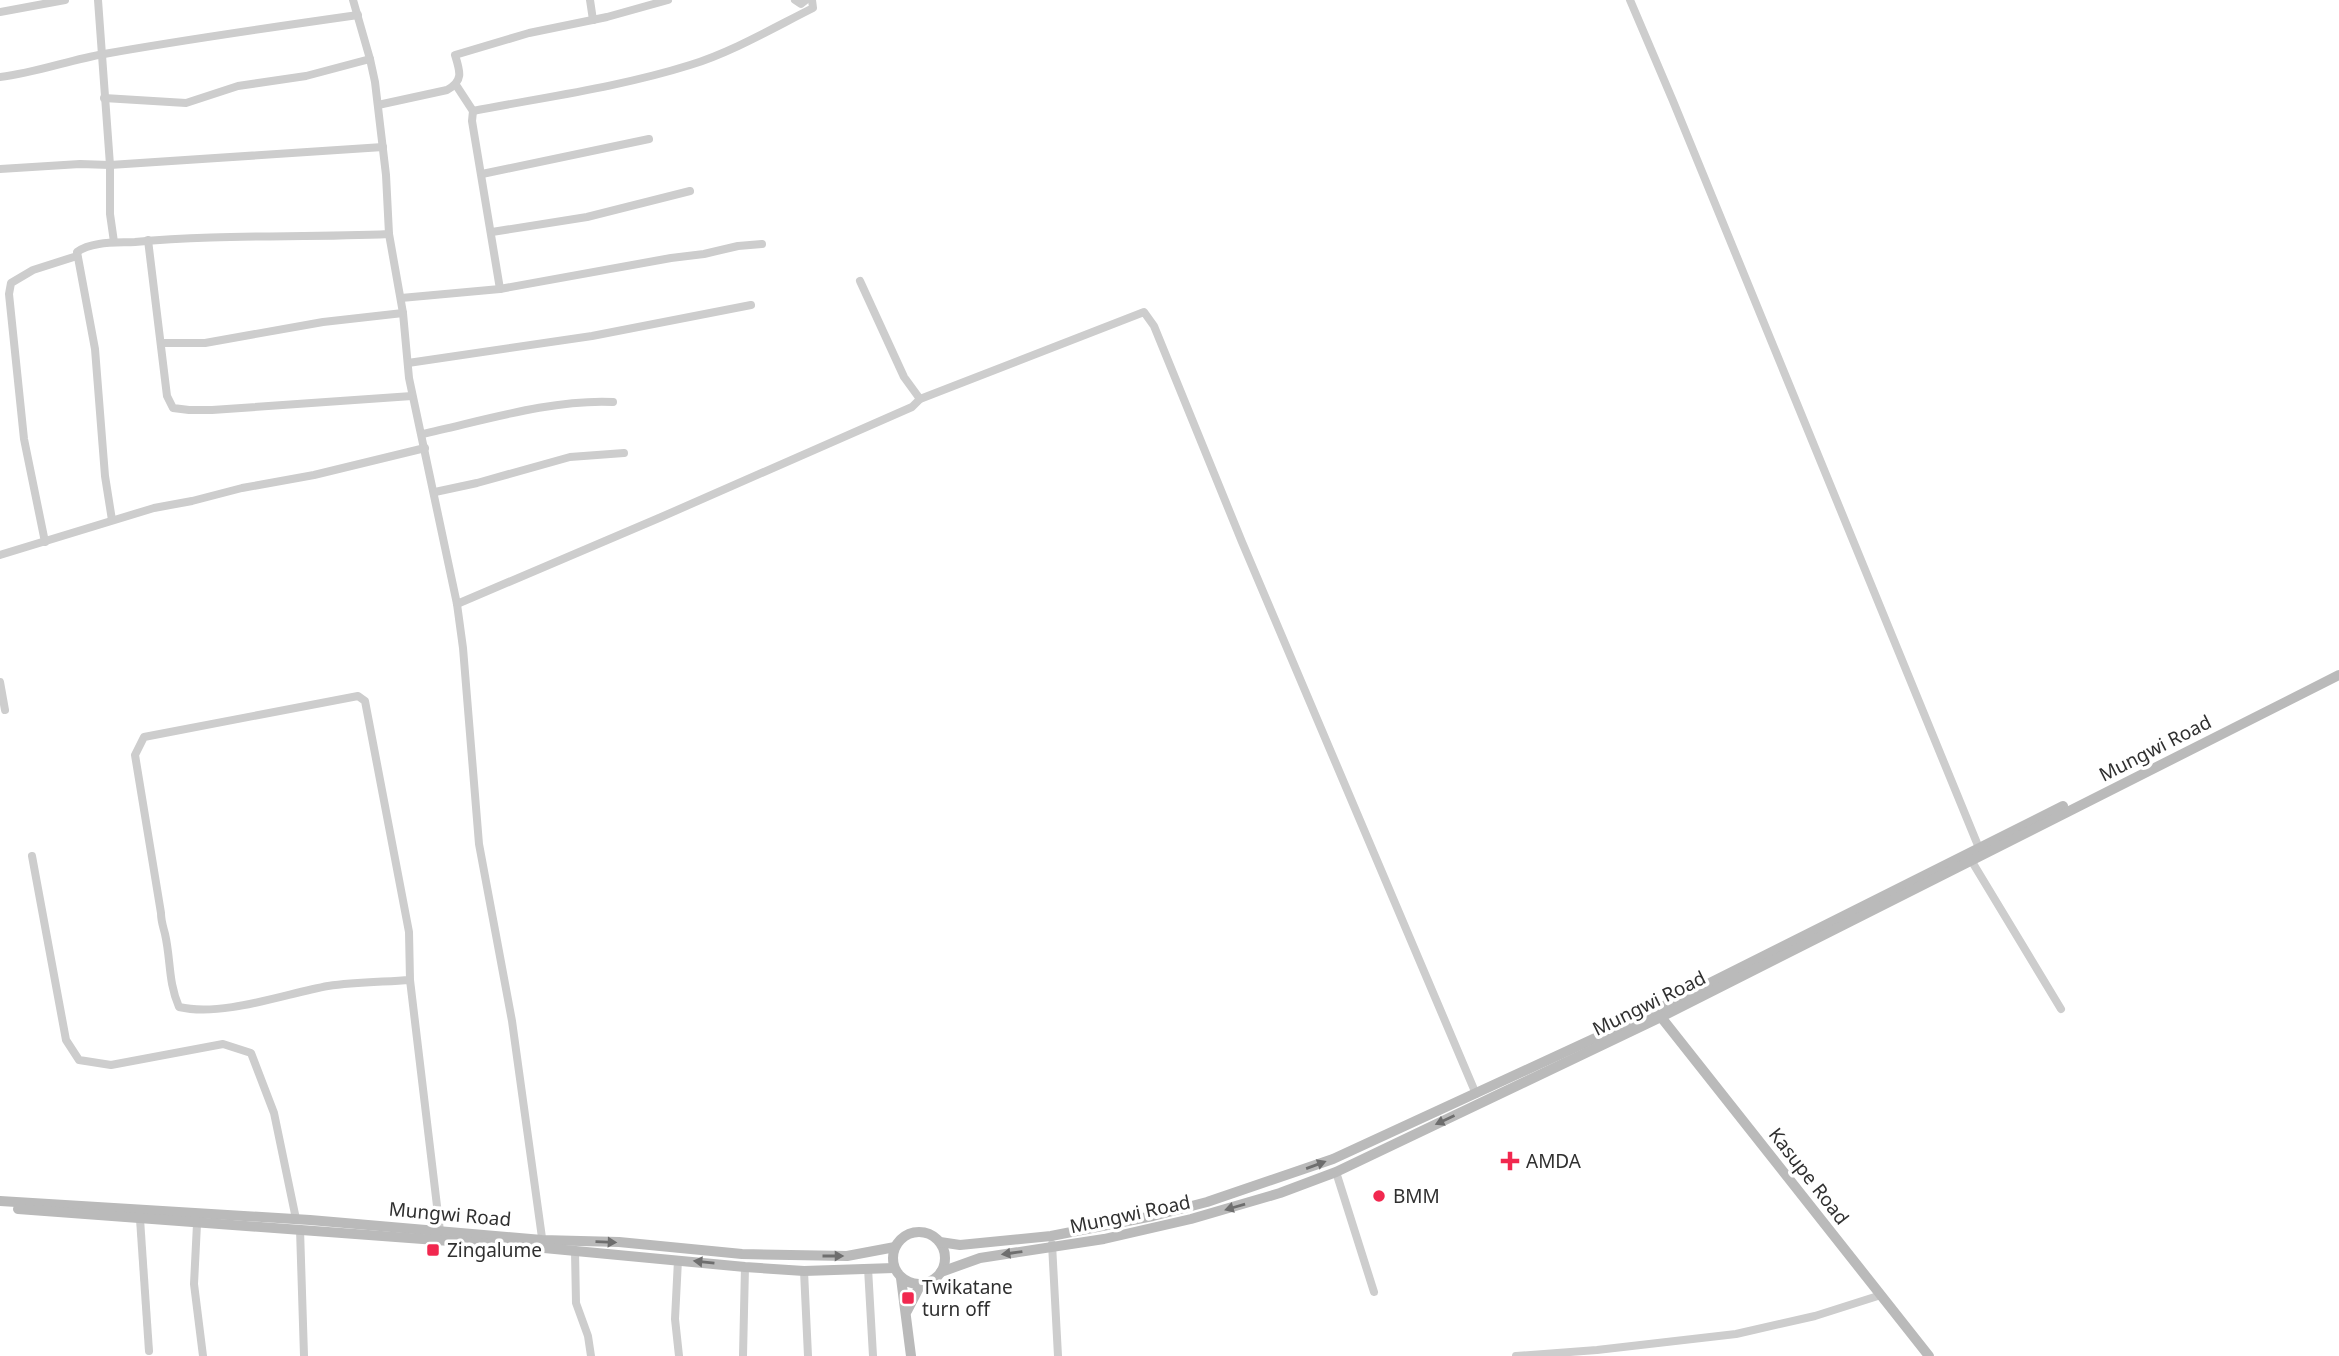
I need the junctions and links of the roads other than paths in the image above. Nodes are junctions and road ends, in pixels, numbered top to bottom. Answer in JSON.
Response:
{"nodes":[{"id":1,"x":65,"y":0,"type":"edge"},
{"id":2,"x":98,"y":0,"type":"edge"},
{"id":3,"x":353,"y":0,"type":"edge"},
{"id":4,"x":590,"y":0,"type":"edge"},
{"id":5,"x":668,"y":0,"type":"edge"},
{"id":6,"x":795,"y":0,"type":"edge"},
{"id":7,"x":806,"y":0,"type":"edge"},
{"id":8,"x":812,"y":0,"type":"edge"},
{"id":9,"x":1630,"y":0,"type":"edge"},
{"id":10,"x":23,"y":4,"type":"edge"},
{"id":11,"x":0,"y":12,"type":"edge"},
{"id":12,"x":358,"y":15,"type":"junction"},
{"id":13,"x":593,"y":20,"type":"junction"},
{"id":14,"x":100,"y":55,"type":"junction"},
{"id":15,"x":370,"y":59,"type":"junction"},
{"id":16,"x":0,"y":77,"type":"edge"},
{"id":17,"x":456,"y":85,"type":"junction"},
{"id":18,"x":104,"y":98,"type":"junction"},
{"id":19,"x":378,"y":105,"type":"junction"},
{"id":20,"x":473,"y":111,"type":"junction"},
{"id":21,"x":649,"y":139,"type":"dead end"},
{"id":22,"x":383,"y":147,"type":"junction"},
{"id":23,"x":110,"y":165,"type":"junction"},
{"id":24,"x":0,"y":169,"type":"edge"},
{"id":25,"x":482,"y":174,"type":"junction"},
{"id":26,"x":690,"y":191,"type":"dead end"},
{"id":27,"x":492,"y":232,"type":"junction"},
{"id":28,"x":389,"y":234,"type":"junction"},
{"id":29,"x":148,"y":240,"type":"junction"},
{"id":30,"x":114,"y":242,"type":"junction"},
{"id":31,"x":762,"y":244,"type":"dead end"},
{"id":32,"x":76,"y":256,"type":"junction"},
{"id":33,"x":860,"y":281,"type":"dead end"},
{"id":34,"x":500,"y":289,"type":"junction"},
{"id":35,"x":401,"y":298,"type":"junction"},
{"id":36,"x":751,"y":306,"type":"dead end"},
{"id":37,"x":403,"y":313,"type":"junction"},
{"id":38,"x":162,"y":343,"type":"junction"},
{"id":39,"x":408,"y":363,"type":"junction"},
{"id":40,"x":412,"y":396,"type":"junction"},
{"id":41,"x":920,"y":399,"type":"junction"},
{"id":42,"x":613,"y":402,"type":"dead end"},
{"id":43,"x":422,"y":434,"type":"junction"},
{"id":44,"x":425,"y":448,"type":"junction"},
{"id":45,"x":624,"y":453,"type":"dead end"},
{"id":46,"x":435,"y":492,"type":"junction"},
{"id":47,"x":112,"y":520,"type":"junction"},
{"id":48,"x":45,"y":542,"type":"junction"},
{"id":49,"x":0,"y":555,"type":"edge"},
{"id":50,"x":457,"y":604,"type":"junction"},
{"id":51,"x":2339,"y":667,"type":"edge"},
{"id":52,"x":2339,"y":675,"type":"edge"},
{"id":53,"x":0,"y":682,"type":"edge"},
{"id":54,"x":5,"y":710,"type":"dead end"},
{"id":55,"x":1979,"y":848,"type":"junction"},
{"id":56,"x":32,"y":856,"type":"dead end"},
{"id":57,"x":1971,"y":860,"type":"junction"},
{"id":58,"x":410,"y":980,"type":"junction"},
{"id":59,"x":2061,"y":1009,"type":"dead end"},
{"id":60,"x":1658,"y":1014,"type":"junction"},
{"id":61,"x":1476,"y":1094,"type":"junction"},
{"id":62,"x":1336,"y":1172,"type":"junction"},
{"id":63,"x":0,"y":1201,"type":"edge"},
{"id":64,"x":0,"y":1208,"type":"edge"},
{"id":65,"x":140,"y":1219,"type":"junction"},
{"id":66,"x":197,"y":1224,"type":"junction"},
{"id":67,"x":298,"y":1224,"type":"junction"},
{"id":68,"x":440,"y":1231,"type":"junction"},
{"id":69,"x":940,"y":1242,"type":"junction"},
{"id":70,"x":1052,"y":1242,"type":"junction"},
{"id":71,"x":543,"y":1244,"type":"junction"},
{"id":72,"x":895,"y":1247,"type":"junction"},
{"id":73,"x":575,"y":1251,"type":"junction"},
{"id":74,"x":678,"y":1259,"type":"junction"},
{"id":75,"x":745,"y":1267,"type":"junction"},
{"id":76,"x":868,"y":1268,"type":"junction"},
{"id":77,"x":804,"y":1271,"type":"junction"},
{"id":78,"x":941,"y":1272,"type":"junction"},
{"id":79,"x":898,"y":1273,"type":"junction"},
{"id":80,"x":921,"y":1284,"type":"junction"},
{"id":81,"x":1374,"y":1292,"type":"dead end"},
{"id":82,"x":1881,"y":1295,"type":"junction"},
{"id":83,"x":907,"y":1311,"type":"junction"},
{"id":84,"x":149,"y":1351,"type":"dead end"},
{"id":85,"x":203,"y":1356,"type":"edge"},
{"id":86,"x":304,"y":1356,"type":"edge"},
{"id":87,"x":591,"y":1356,"type":"edge"},
{"id":88,"x":679,"y":1356,"type":"edge"},
{"id":89,"x":743,"y":1356,"type":"edge"},
{"id":90,"x":808,"y":1356,"type":"edge"},
{"id":91,"x":873,"y":1356,"type":"edge"},
{"id":92,"x":911,"y":1356,"type":"edge"},
{"id":93,"x":1058,"y":1356,"type":"edge"},
{"id":94,"x":1516,"y":1356,"type":"edge"},
{"id":95,"x":1929,"y":1356,"type":"edge"}],
"edges":[{"from":1,"to":10,"type":"street"},
{"from":2,"to":14,"type":"street"},
{"from":3,"to":12,"type":"street"},
{"from":4,"to":13,"type":"street"},
{"from":5,"to":13,"type":"street"},
{"from":6,"to":7,"type":"street"},
{"from":8,"to":20,"type":"street"},
{"from":9,"to":55,"type":"street"},
{"from":10,"to":11,"type":"street"},
{"from":12,"to":14,"type":"street"},
{"from":12,"to":15,"type":"street"},
{"from":13,"to":17,"type":"street"},
{"from":14,"to":16,"type":"street"},
{"from":14,"to":18,"type":"street"},
{"from":15,"to":18,"type":"street"},
{"from":15,"to":19,"type":"street"},
{"from":17,"to":19,"type":"street"},
{"from":17,"to":20,"type":"street"},
{"from":18,"to":23,"type":"street"},
{"from":19,"to":22,"type":"street"},
{"from":20,"to":25,"type":"street"},
{"from":21,"to":25,"type":"street"},
{"from":22,"to":23,"type":"street"},
{"from":22,"to":28,"type":"street"},
{"from":23,"to":24,"type":"street"},
{"from":23,"to":30,"type":"street"},
{"from":25,"to":27,"type":"street"},
{"from":26,"to":27,"type":"street"},
{"from":27,"to":34,"type":"street"},
{"from":28,"to":29,"type":"street"},
{"from":28,"to":35,"type":"street"},
{"from":29,"to":30,"type":"street"},
{"from":29,"to":38,"type":"street"},
{"from":30,"to":32,"type":"street"},
{"from":31,"to":34,"type":"street"},
{"from":32,"to":47,"type":"street"},
{"from":32,"to":48,"type":"street"},
{"from":33,"to":41,"type":"street"},
{"from":34,"to":35,"type":"street"},
{"from":35,"to":37,"type":"street"},
{"from":36,"to":39,"type":"street"},
{"from":37,"to":38,"type":"street"},
{"from":37,"to":39,"type":"street"},
{"from":38,"to":40,"type":"street"},
{"from":39,"to":40,"type":"street"},
{"from":40,"to":43,"type":"street"},
{"from":41,"to":50,"type":"street"},
{"from":41,"to":61,"type":"street"},
{"from":42,"to":43,"type":"street"},
{"from":43,"to":44,"type":"street"},
{"from":44,"to":46,"type":"street"},
{"from":44,"to":47,"type":"street"},
{"from":45,"to":46,"type":"street"},
{"from":46,"to":50,"type":"street"},
{"from":47,"to":48,"type":"street"},
{"from":48,"to":49,"type":"street"},
{"from":50,"to":71,"type":"street"},
{"from":51,"to":55,"type":"main road","name":"Mungwi Road"},
{"from":52,"to":57,"type":"main road","name":"Mungwi Road"},
{"from":53,"to":54,"type":"street"},
{"from":55,"to":60,"type":"main road","name":"Mungwi Road"},
{"from":56,"to":67,"type":"street"},
{"from":57,"to":59,"type":"street"},
{"from":57,"to":60,"type":"main road","name":"Mungwi Road"},
{"from":58,"to":58,"type":"street"},
{"from":58,"to":68,"type":"street"},
{"from":60,"to":61,"type":"main road","name":"Mungwi Road"},
{"from":60,"to":62,"type":"main road","name":"Mungwi Road","one_way":true},
{"from":60,"to":82,"type":"main road","name":"Kasupe Road"},
{"from":70,"to":61,"type":"main road","name":"Mungwi Road","one_way":true},
{"from":62,"to":70,"type":"main road","name":"Mungwi Road","one_way":true},
{"from":62,"to":81,"type":"street"},
{"from":63,"to":67,"type":"main road","name":"Mungwi Road"},
{"from":64,"to":65,"type":"main road","name":"Mungwi Road"},
{"from":65,"to":66,"type":"main road","name":"Mungwi Road"},
{"from":65,"to":84,"type":"street"},
{"from":66,"to":67,"type":"main road","name":"Mungwi Road"},
{"from":66,"to":85,"type":"street"},
{"from":67,"to":68,"type":"main road","name":"Mungwi Road"},
{"from":67,"to":71,"type":"main road","name":"Mungwi Road"},
{"from":67,"to":86,"type":"street"},
{"from":68,"to":71,"type":"main road","name":"Mungwi Road"},
{"from":69,"to":70,"type":"main road","name":"Mungwi Road"},
{"from":69,"to":72,"type":"main road"},
{"from":69,"to":78,"type":"main road"},
{"from":70,"to":78,"type":"main road","name":"Mungwi Road","one_way":true},
{"from":70,"to":93,"type":"street"},
{"from":71,"to":72,"type":"main road","name":"Mungwi Road","one_way":true},
{"from":71,"to":73,"type":"main road","name":"Mungwi Road"},
{"from":72,"to":79,"type":"main road"},
{"from":73,"to":74,"type":"main road","name":"Mungwi Road"},
{"from":73,"to":87,"type":"street"},
{"from":75,"to":74,"type":"main road","name":"Mungwi Road","one_way":true},
{"from":74,"to":88,"type":"street"},
{"from":75,"to":77,"type":"main road","name":"Mungwi Road"},
{"from":75,"to":89,"type":"street"},
{"from":76,"to":77,"type":"main road","name":"Mungwi Road"},
{"from":76,"to":79,"type":"main road","name":"Mungwi Road"},
{"from":76,"to":91,"type":"street"},
{"from":77,"to":90,"type":"street"},
{"from":78,"to":80,"type":"main road"},
{"from":79,"to":80,"type":"main road"},
{"from":79,"to":83,"type":"main road"},
{"from":80,"to":83,"type":"main road"},
{"from":82,"to":94,"type":"street"},
{"from":82,"to":95,"type":"main road","name":"Kasupe Road"},
{"from":83,"to":92,"type":"main road"}]}
